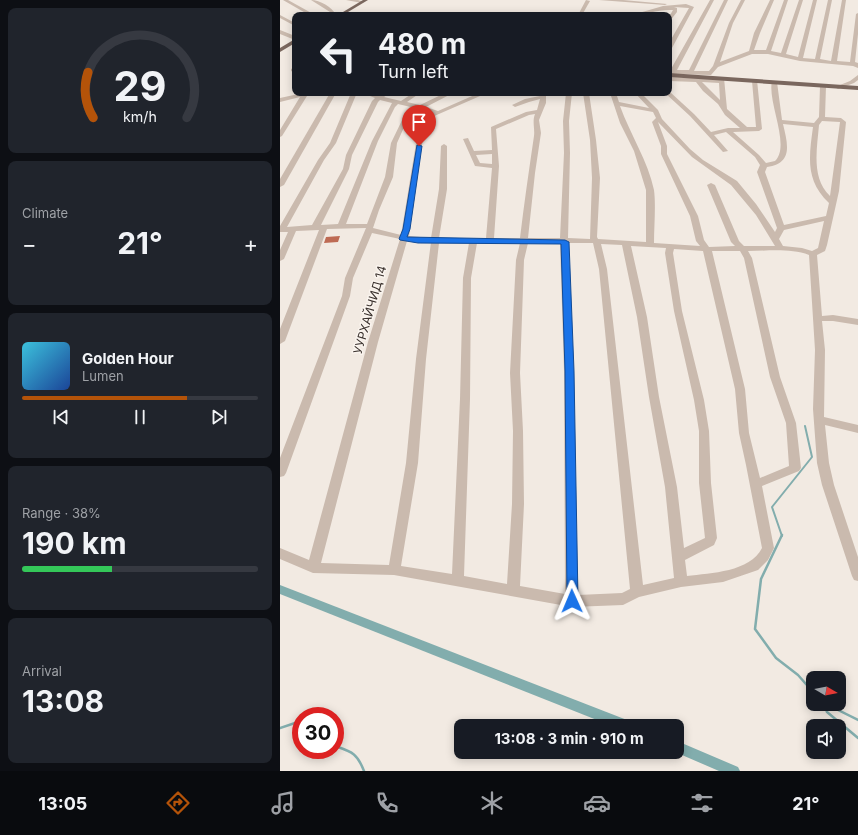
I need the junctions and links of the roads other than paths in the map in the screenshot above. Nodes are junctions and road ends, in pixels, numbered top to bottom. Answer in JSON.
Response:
{"nodes":[{"id":1,"x":285,"y":0,"type":"edge"},
{"id":2,"x":313,"y":0,"type":"edge"},
{"id":3,"x":348,"y":0,"type":"edge"},
{"id":4,"x":589,"y":0,"type":"edge"},
{"id":5,"x":601,"y":0,"type":"edge"},
{"id":6,"x":712,"y":0,"type":"edge"},
{"id":7,"x":726,"y":0,"type":"edge"},
{"id":8,"x":743,"y":0,"type":"edge"},
{"id":9,"x":772,"y":0,"type":"edge"},
{"id":10,"x":786,"y":0,"type":"edge"},
{"id":11,"x":801,"y":0,"type":"edge"},
{"id":12,"x":815,"y":0,"type":"edge"},
{"id":13,"x":830,"y":0,"type":"edge"},
{"id":14,"x":844,"y":0,"type":"edge"},
{"id":15,"x":364,"y":1,"type":"edge"},
{"id":16,"x":651,"y":2,"type":"edge"},
{"id":17,"x":675,"y":2,"type":"edge"},
{"id":18,"x":693,"y":2,"type":"dead end"},
{"id":19,"x":687,"y":5,"type":"junction"},
{"id":20,"x":664,"y":8,"type":"junction"},
{"id":21,"x":307,"y":12,"type":"edge"},
{"id":22,"x":332,"y":12,"type":"edge"},
{"id":23,"x":345,"y":12,"type":"edge"},
{"id":24,"x":582,"y":12,"type":"edge"},
{"id":25,"x":649,"y":12,"type":"edge"},
{"id":26,"x":661,"y":12,"type":"edge"},
{"id":27,"x":858,"y":14,"type":"edge"},
{"id":28,"x":280,"y":16,"type":"edge"},
{"id":29,"x":672,"y":16,"type":"edge"},
{"id":30,"x":780,"y":19,"type":"junction"},
{"id":31,"x":795,"y":20,"type":"junction"},
{"id":32,"x":292,"y":23,"type":"edge"},
{"id":33,"x":280,"y":32,"type":"edge"},
{"id":34,"x":292,"y":37,"type":"edge"},
{"id":35,"x":292,"y":40,"type":"edge"},
{"id":36,"x":672,"y":43,"type":"edge"},
{"id":37,"x":280,"y":50,"type":"edge"},
{"id":38,"x":280,"y":50,"type":"edge"},
{"id":39,"x":292,"y":50,"type":"edge"},
{"id":40,"x":751,"y":52,"type":"junction"},
{"id":41,"x":768,"y":52,"type":"junction"},
{"id":42,"x":784,"y":56,"type":"junction"},
{"id":43,"x":800,"y":59,"type":"junction"},
{"id":44,"x":817,"y":61,"type":"junction"},
{"id":45,"x":834,"y":62,"type":"junction"},
{"id":46,"x":716,"y":66,"type":"junction"},
{"id":47,"x":856,"y":66,"type":"edge"},
{"id":48,"x":672,"y":69,"type":"edge"},
{"id":49,"x":672,"y":72,"type":"edge"},
{"id":50,"x":694,"y":76,"type":"junction"},
{"id":51,"x":710,"y":76,"type":"junction"},
{"id":52,"x":858,"y":77,"type":"edge"},
{"id":53,"x":672,"y":79,"type":"edge"},
{"id":54,"x":722,"y":80,"type":"junction"},
{"id":55,"x":754,"y":81,"type":"junction"},
{"id":56,"x":774,"y":82,"type":"junction"},
{"id":57,"x":823,"y":86,"type":"junction"},
{"id":58,"x":838,"y":87,"type":"junction"},
{"id":59,"x":858,"y":88,"type":"edge"},
{"id":60,"x":298,"y":96,"type":"edge"},
{"id":61,"x":306,"y":96,"type":"edge"},
{"id":62,"x":331,"y":96,"type":"edge"},
{"id":63,"x":353,"y":96,"type":"edge"},
{"id":64,"x":377,"y":96,"type":"edge"},
{"id":65,"x":412,"y":96,"type":"edge"},
{"id":66,"x":444,"y":96,"type":"edge"},
{"id":67,"x":477,"y":96,"type":"edge"},
{"id":68,"x":540,"y":96,"type":"edge"},
{"id":69,"x":543,"y":96,"type":"edge"},
{"id":70,"x":569,"y":96,"type":"edge"},
{"id":71,"x":586,"y":96,"type":"edge"},
{"id":72,"x":613,"y":96,"type":"edge"},
{"id":73,"x":641,"y":96,"type":"edge"},
{"id":74,"x":671,"y":96,"type":"edge"},
{"id":75,"x":380,"y":97,"type":"junction"},
{"id":76,"x":280,"y":100,"type":"edge"},
{"id":77,"x":399,"y":103,"type":"junction"},
{"id":78,"x":616,"y":103,"type":"junction"},
{"id":79,"x":515,"y":105,"type":"dead end"},
{"id":80,"x":421,"y":107,"type":"junction"},
{"id":81,"x":724,"y":109,"type":"junction"},
{"id":82,"x":539,"y":112,"type":"junction"},
{"id":83,"x":439,"y":113,"type":"junction"},
{"id":84,"x":657,"y":115,"type":"junction"},
{"id":85,"x":822,"y":118,"type":"junction"},
{"id":86,"x":779,"y":122,"type":"junction"},
{"id":87,"x":816,"y":125,"type":"junction"},
{"id":88,"x":745,"y":129,"type":"junction"},
{"id":89,"x":728,"y":130,"type":"junction"},
{"id":90,"x":709,"y":134,"type":"junction"},
{"id":91,"x":280,"y":135,"type":"edge"},
{"id":92,"x":466,"y":139,"type":"dead end"},
{"id":93,"x":444,"y":146,"type":"dead end"},
{"id":94,"x":725,"y":151,"type":"dead end"},
{"id":95,"x":496,"y":152,"type":"junction"},
{"id":96,"x":472,"y":153,"type":"junction"},
{"id":97,"x":764,"y":165,"type":"junction"},
{"id":98,"x":496,"y":166,"type":"junction"},
{"id":99,"x":280,"y":184,"type":"edge"},
{"id":100,"x":711,"y":185,"type":"dead end"},
{"id":101,"x":832,"y":202,"type":"junction"},
{"id":102,"x":828,"y":218,"type":"junction"},
{"id":103,"x":342,"y":226,"type":"junction"},
{"id":104,"x":324,"y":227,"type":"junction"},
{"id":105,"x":315,"y":228,"type":"junction"},
{"id":106,"x":370,"y":228,"type":"junction"},
{"id":107,"x":781,"y":228,"type":"junction"},
{"id":108,"x":281,"y":229,"type":"edge"},
{"id":109,"x":292,"y":229,"type":"junction"},
{"id":110,"x":403,"y":239,"type":"junction"},
{"id":111,"x":775,"y":239,"type":"junction"},
{"id":112,"x":436,"y":241,"type":"junction"},
{"id":113,"x":472,"y":241,"type":"junction"},
{"id":114,"x":490,"y":241,"type":"junction"},
{"id":115,"x":596,"y":241,"type":"junction"},
{"id":116,"x":524,"y":242,"type":"junction"},
{"id":117,"x":565,"y":242,"type":"junction"},
{"id":118,"x":626,"y":243,"type":"junction"},
{"id":119,"x":650,"y":244,"type":"junction"},
{"id":120,"x":671,"y":246,"type":"junction"},
{"id":121,"x":780,"y":248,"type":"junction"},
{"id":122,"x":707,"y":249,"type":"junction"},
{"id":123,"x":743,"y":249,"type":"junction"},
{"id":124,"x":813,"y":254,"type":"junction"},
{"id":125,"x":280,"y":259,"type":"edge"},
{"id":126,"x":818,"y":319,"type":"junction"},
{"id":127,"x":858,"y":322,"type":"edge"},
{"id":128,"x":280,"y":341,"type":"edge"},
{"id":129,"x":820,"y":420,"type":"junction"},
{"id":130,"x":858,"y":429,"type":"edge"},
{"id":131,"x":280,"y":473,"type":"edge"},
{"id":132,"x":756,"y":484,"type":"junction"},
{"id":133,"x":280,"y":553,"type":"edge"},
{"id":134,"x":679,"y":557,"type":"junction"},
{"id":135,"x":313,"y":568,"type":"junction"},
{"id":136,"x":394,"y":570,"type":"junction"},
{"id":137,"x":858,"y":576,"type":"edge"},
{"id":138,"x":458,"y":580,"type":"junction"},
{"id":139,"x":681,"y":582,"type":"junction"},
{"id":140,"x":513,"y":591,"type":"junction"},
{"id":141,"x":637,"y":592,"type":"junction"},
{"id":142,"x":572,"y":601,"type":"junction"}],
"edges":[{"from":1,"to":21,"type":"street"},
{"from":2,"to":22,"type":"street"},
{"from":3,"to":15,"type":"street"},
{"from":4,"to":24,"type":"street"},
{"from":5,"to":16,"type":"street"},
{"from":6,"to":48,"type":"street"},
{"from":7,"to":50,"type":"street"},
{"from":8,"to":46,"type":"street"},
{"from":9,"to":40,"type":"street"},
{"from":10,"to":30,"type":"street"},
{"from":11,"to":31,"type":"street"},
{"from":12,"to":43,"type":"street"},
{"from":13,"to":44,"type":"street"},
{"from":14,"to":45,"type":"street"},
{"from":15,"to":23,"type":"main road"},
{"from":16,"to":17,"type":"street"},
{"from":17,"to":19,"type":"street"},
{"from":18,"to":19,"type":"street"},
{"from":19,"to":20,"type":"street"},
{"from":19,"to":36,"type":"street"},
{"from":20,"to":25,"type":"street"},
{"from":20,"to":26,"type":"street"},
{"from":20,"to":29,"type":"street"},
{"from":27,"to":47,"type":"street"},
{"from":28,"to":32,"type":"street"},
{"from":30,"to":31,"type":"street"},
{"from":30,"to":41,"type":"street"},
{"from":31,"to":42,"type":"street"},
{"from":33,"to":34,"type":"street"},
{"from":35,"to":37,"type":"main road"},
{"from":38,"to":39,"type":"main road"},
{"from":40,"to":41,"type":"street"},
{"from":40,"to":46,"type":"street"},
{"from":41,"to":42,"type":"street"},
{"from":42,"to":43,"type":"street"},
{"from":43,"to":44,"type":"street"},
{"from":44,"to":45,"type":"street"},
{"from":45,"to":47,"type":"street"},
{"from":46,"to":51,"type":"street"},
{"from":49,"to":50,"type":"main road"},
{"from":50,"to":51,"type":"main road"},
{"from":50,"to":53,"type":"street"},
{"from":50,"to":54,"type":"street"},
{"from":50,"to":81,"type":"street"},
{"from":51,"to":54,"type":"main road"},
{"from":52,"to":58,"type":"street"},
{"from":54,"to":55,"type":"main road"},
{"from":54,"to":81,"type":"street"},
{"from":55,"to":56,"type":"main road"},
{"from":55,"to":88,"type":"street"},
{"from":56,"to":57,"type":"main road"},
{"from":56,"to":86,"type":"street"},
{"from":57,"to":58,"type":"main road"},
{"from":57,"to":85,"type":"street"},
{"from":58,"to":59,"type":"main road"},
{"from":60,"to":76,"type":"street"},
{"from":61,"to":91,"type":"street"},
{"from":62,"to":99,"type":"street"},
{"from":63,"to":108,"type":"street"},
{"from":64,"to":75,"type":"street"},
{"from":65,"to":77,"type":"street"},
{"from":66,"to":80,"type":"street"},
{"from":67,"to":83,"type":"street","name":"УУРХАЙЧИД 14"},
{"from":68,"to":79,"type":"street"},
{"from":69,"to":82,"type":"street"},
{"from":70,"to":117,"type":"street"},
{"from":71,"to":115,"type":"street"},
{"from":72,"to":78,"type":"street"},
{"from":73,"to":84,"type":"street"},
{"from":74,"to":90,"type":"street"},
{"from":75,"to":77,"type":"street"},
{"from":75,"to":105,"type":"street"},
{"from":77,"to":80,"type":"street"},
{"from":77,"to":103,"type":"street"},
{"from":78,"to":84,"type":"street"},
{"from":78,"to":119,"type":"street"},
{"from":80,"to":83,"type":"street"},
{"from":80,"to":106,"type":"street"},
{"from":81,"to":88,"type":"street"},
{"from":82,"to":95,"type":"street"},
{"from":82,"to":116,"type":"street"},
{"from":83,"to":110,"type":"street","name":"УУРХАЙЧИД 14"},
{"from":84,"to":111,"type":"street"},
{"from":84,"to":122,"type":"street"},
{"from":85,"to":87,"type":"street"},
{"from":85,"to":101,"type":"street"},
{"from":86,"to":87,"type":"street"},
{"from":86,"to":97,"type":"street"},
{"from":87,"to":101,"type":"street"},
{"from":88,"to":89,"type":"street"},
{"from":89,"to":90,"type":"street"},
{"from":89,"to":97,"type":"street"},
{"from":90,"to":94,"type":"street"},
{"from":92,"to":96,"type":"street"},
{"from":93,"to":112,"type":"street"},
{"from":95,"to":96,"type":"street"},
{"from":95,"to":98,"type":"street"},
{"from":96,"to":98,"type":"street"},
{"from":97,"to":107,"type":"street"},
{"from":98,"to":114,"type":"street"},
{"from":100,"to":123,"type":"street"},
{"from":101,"to":102,"type":"street"},
{"from":102,"to":107,"type":"street"},
{"from":102,"to":124,"type":"street"},
{"from":103,"to":104,"type":"street"},
{"from":103,"to":106,"type":"street"},
{"from":104,"to":105,"type":"street"},
{"from":104,"to":128,"type":"street"},
{"from":105,"to":109,"type":"street"},
{"from":106,"to":110,"type":"street"},
{"from":106,"to":131,"type":"street"},
{"from":107,"to":111,"type":"street"},
{"from":108,"to":109,"type":"street"},
{"from":109,"to":125,"type":"street"},
{"from":110,"to":112,"type":"street"},
{"from":110,"to":135,"type":"street","name":"УУРХАЙЧИД 14"},
{"from":111,"to":121,"type":"street"},
{"from":112,"to":113,"type":"street"},
{"from":112,"to":136,"type":"street"},
{"from":113,"to":114,"type":"street"},
{"from":113,"to":138,"type":"street"},
{"from":114,"to":116,"type":"street"},
{"from":115,"to":117,"type":"street"},
{"from":115,"to":118,"type":"street"},
{"from":115,"to":141,"type":"street"},
{"from":116,"to":117,"type":"street"},
{"from":116,"to":140,"type":"street"},
{"from":117,"to":142,"type":"street"},
{"from":118,"to":119,"type":"street"},
{"from":118,"to":134,"type":"street"},
{"from":119,"to":120,"type":"street"},
{"from":120,"to":122,"type":"street"},
{"from":120,"to":134,"type":"street"},
{"from":121,"to":123,"type":"street"},
{"from":121,"to":124,"type":"street"},
{"from":122,"to":123,"type":"street"},
{"from":122,"to":132,"type":"street"},
{"from":123,"to":132,"type":"street"},
{"from":124,"to":126,"type":"street"},
{"from":126,"to":127,"type":"street"},
{"from":126,"to":129,"type":"street"},
{"from":129,"to":130,"type":"street"},
{"from":129,"to":137,"type":"street"},
{"from":132,"to":139,"type":"street"},
{"from":133,"to":135,"type":"street"},
{"from":134,"to":139,"type":"street"},
{"from":135,"to":136,"type":"street"},
{"from":136,"to":138,"type":"street"},
{"from":138,"to":140,"type":"street"},
{"from":139,"to":141,"type":"street"},
{"from":140,"to":142,"type":"street"},
{"from":141,"to":142,"type":"street"}]}
